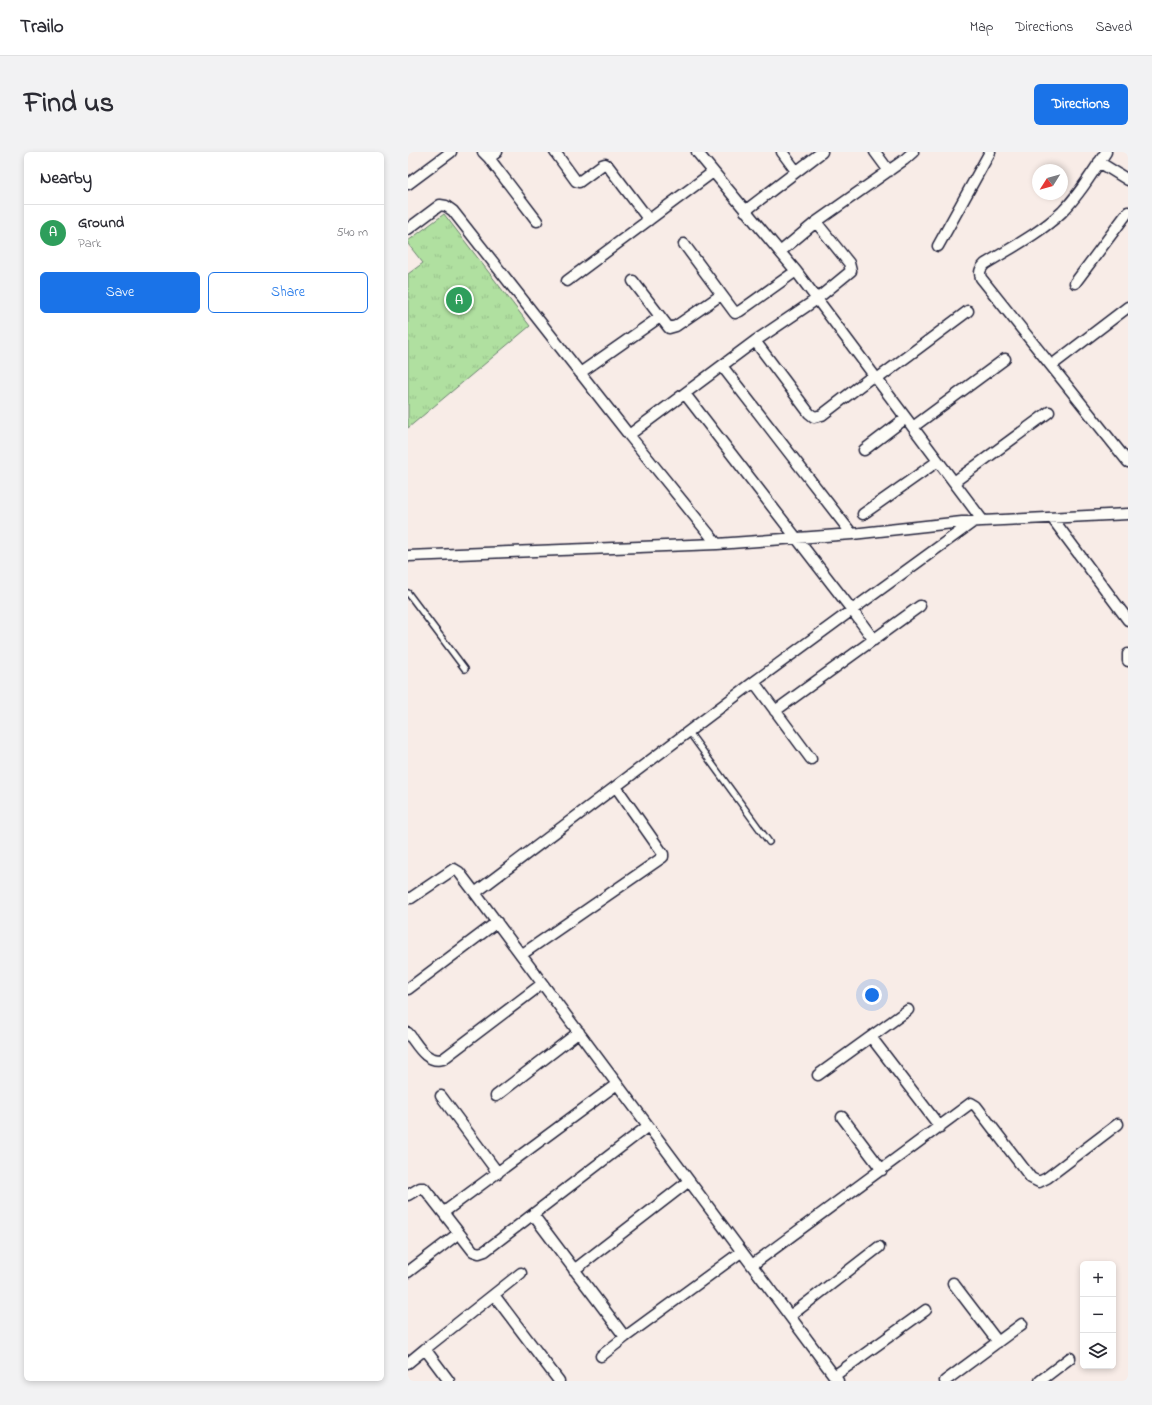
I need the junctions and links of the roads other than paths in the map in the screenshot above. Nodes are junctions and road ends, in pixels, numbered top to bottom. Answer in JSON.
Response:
{"nodes":[{"id":1,"x":452,"y":152,"type":"edge"},
{"id":2,"x":497,"y":152,"type":"edge"},
{"id":3,"x":555,"y":152,"type":"edge"},
{"id":4,"x":697,"y":152,"type":"edge"},
{"id":5,"x":782,"y":152,"type":"edge"},
{"id":6,"x":822,"y":152,"type":"edge"},
{"id":7,"x":875,"y":152,"type":"edge"},
{"id":8,"x":913,"y":152,"type":"edge"},
{"id":9,"x":990,"y":152,"type":"edge"},
{"id":10,"x":1106,"y":152,"type":"edge"},
{"id":11,"x":486,"y":155,"type":"edge"},
{"id":12,"x":1099,"y":162,"type":"junction"},
{"id":13,"x":796,"y":171,"type":"junction"},
{"id":14,"x":889,"y":171,"type":"junction"},
{"id":15,"x":713,"y":172,"type":"junction"},
{"id":16,"x":1128,"y":180,"type":"edge"},
{"id":17,"x":408,"y":184,"type":"edge"},
{"id":18,"x":745,"y":211,"type":"junction"},
{"id":19,"x":1128,"y":212,"type":"edge"},
{"id":20,"x":649,"y":220,"type":"junction"},
{"id":21,"x":537,"y":221,"type":"dead end"},
{"id":22,"x":816,"y":222,"type":"junction"},
{"id":23,"x":408,"y":229,"type":"edge"},
{"id":24,"x":684,"y":244,"type":"dead end"},
{"id":25,"x":938,"y":246,"type":"dead end"},
{"id":26,"x":780,"y":252,"type":"junction"},
{"id":27,"x":796,"y":271,"type":"junction"},
{"id":28,"x":567,"y":281,"type":"dead end"},
{"id":29,"x":634,"y":281,"type":"dead end"},
{"id":30,"x":1075,"y":283,"type":"dead end"},
{"id":31,"x":721,"y":295,"type":"junction"},
{"id":32,"x":817,"y":298,"type":"junction"},
{"id":33,"x":1128,"y":307,"type":"edge"},
{"id":34,"x":968,"y":311,"type":"dead end"},
{"id":35,"x":660,"y":317,"type":"junction"},
{"id":36,"x":755,"y":341,"type":"junction"},
{"id":37,"x":1005,"y":359,"type":"dead end"},
{"id":38,"x":1052,"y":365,"type":"junction"},
{"id":39,"x":722,"y":366,"type":"junction"},
{"id":40,"x":580,"y":372,"type":"junction"},
{"id":41,"x":876,"y":377,"type":"junction"},
{"id":42,"x":685,"y":394,"type":"junction"},
{"id":43,"x":1049,"y":412,"type":"dead end"},
{"id":44,"x":906,"y":418,"type":"junction"},
{"id":45,"x":913,"y":427,"type":"junction"},
{"id":46,"x":629,"y":435,"type":"junction"},
{"id":47,"x":864,"y":450,"type":"dead end"},
{"id":48,"x":938,"y":461,"type":"junction"},
{"id":49,"x":1128,"y":462,"type":"edge"},
{"id":50,"x":954,"y":482,"type":"junction"},
{"id":51,"x":863,"y":514,"type":"dead end"},
{"id":52,"x":1128,"y":514,"type":"edge"},
{"id":53,"x":1052,"y":518,"type":"junction"},
{"id":54,"x":978,"y":521,"type":"junction"},
{"id":55,"x":852,"y":534,"type":"junction"},
{"id":56,"x":797,"y":538,"type":"junction"},
{"id":57,"x":717,"y":544,"type":"junction"},
{"id":58,"x":408,"y":556,"type":"edge"},
{"id":59,"x":408,"y":593,"type":"edge"},
{"id":60,"x":920,"y":606,"type":"dead end"},
{"id":61,"x":852,"y":610,"type":"junction"},
{"id":62,"x":1128,"y":620,"type":"edge"},
{"id":63,"x":874,"y":640,"type":"junction"},
{"id":64,"x":1128,"y":654,"type":"edge"},
{"id":65,"x":1128,"y":661,"type":"edge"},
{"id":66,"x":465,"y":669,"type":"dead end"},
{"id":67,"x":754,"y":682,"type":"junction"},
{"id":68,"x":775,"y":711,"type":"junction"},
{"id":69,"x":689,"y":732,"type":"junction"},
{"id":70,"x":811,"y":759,"type":"dead end"},
{"id":71,"x":616,"y":787,"type":"junction"},
{"id":72,"x":769,"y":842,"type":"dead end"},
{"id":73,"x":475,"y":893,"type":"junction"},
{"id":74,"x":408,"y":898,"type":"edge"},
{"id":75,"x":496,"y":922,"type":"junction"},
{"id":76,"x":521,"y":955,"type":"junction"},
{"id":77,"x":542,"y":984,"type":"junction"},
{"id":78,"x":408,"y":989,"type":"edge"},
{"id":79,"x":908,"y":1010,"type":"dead end"},
{"id":80,"x":579,"y":1032,"type":"junction"},
{"id":81,"x":408,"y":1033,"type":"edge"},
{"id":82,"x":871,"y":1037,"type":"junction"},
{"id":83,"x":818,"y":1075,"type":"dead end"},
{"id":84,"x":617,"y":1084,"type":"junction"},
{"id":85,"x":441,"y":1096,"type":"dead end"},
{"id":86,"x":496,"y":1096,"type":"dead end"},
{"id":87,"x":842,"y":1117,"type":"dead end"},
{"id":88,"x":1118,"y":1124,"type":"dead end"},
{"id":89,"x":648,"y":1126,"type":"junction"},
{"id":90,"x":940,"y":1127,"type":"junction"},
{"id":91,"x":882,"y":1170,"type":"junction"},
{"id":92,"x":498,"y":1173,"type":"junction"},
{"id":93,"x":689,"y":1181,"type":"junction"},
{"id":94,"x":408,"y":1195,"type":"edge"},
{"id":95,"x":444,"y":1212,"type":"junction"},
{"id":96,"x":534,"y":1216,"type":"junction"},
{"id":97,"x":459,"y":1232,"type":"junction"},
{"id":98,"x":879,"y":1247,"type":"dead end"},
{"id":99,"x":741,"y":1252,"type":"junction"},
{"id":100,"x":752,"y":1265,"type":"junction"},
{"id":101,"x":574,"y":1270,"type":"junction"},
{"id":102,"x":408,"y":1272,"type":"edge"},
{"id":103,"x":521,"y":1273,"type":"dead end"},
{"id":104,"x":953,"y":1283,"type":"dead end"},
{"id":105,"x":494,"y":1295,"type":"junction"},
{"id":106,"x":926,"y":1310,"type":"dead end"},
{"id":107,"x":790,"y":1316,"type":"junction"},
{"id":108,"x":1022,"y":1324,"type":"dead end"},
{"id":109,"x":625,"y":1337,"type":"junction"},
{"id":110,"x":998,"y":1342,"type":"junction"},
{"id":111,"x":425,"y":1349,"type":"junction"},
{"id":112,"x":601,"y":1356,"type":"dead end"},
{"id":113,"x":1070,"y":1358,"type":"dead end"},
{"id":114,"x":408,"y":1363,"type":"edge"},
{"id":115,"x":836,"y":1378,"type":"edge"},
{"id":116,"x":449,"y":1381,"type":"edge"},
{"id":117,"x":559,"y":1381,"type":"edge"},
{"id":118,"x":945,"y":1381,"type":"edge"},
{"id":119,"x":1040,"y":1381,"type":"edge"}],
"edges":[{"from":1,"to":17,"type":"street"},
{"from":2,"to":11,"type":"street"},
{"from":3,"to":20,"type":"street"},
{"from":4,"to":15,"type":"street"},
{"from":5,"to":13,"type":"street"},
{"from":6,"to":13,"type":"street"},
{"from":7,"to":14,"type":"street"},
{"from":8,"to":14,"type":"street"},
{"from":9,"to":25,"type":"street"},
{"from":10,"to":12,"type":"street"},
{"from":11,"to":21,"type":"street"},
{"from":12,"to":16,"type":"street"},
{"from":12,"to":38,"type":"street"},
{"from":13,"to":18,"type":"street"},
{"from":14,"to":22,"type":"street"},
{"from":15,"to":18,"type":"street"},
{"from":15,"to":20,"type":"street"},
{"from":18,"to":26,"type":"street"},
{"from":19,"to":30,"type":"street"},
{"from":20,"to":28,"type":"street"},
{"from":22,"to":26,"type":"street"},
{"from":22,"to":32,"type":"street"},
{"from":23,"to":40,"type":"street"},
{"from":24,"to":31,"type":"street"},
{"from":26,"to":27,"type":"street"},
{"from":27,"to":31,"type":"street"},
{"from":27,"to":32,"type":"street"},
{"from":29,"to":35,"type":"street"},
{"from":31,"to":35,"type":"street"},
{"from":32,"to":36,"type":"street"},
{"from":32,"to":41,"type":"street"},
{"from":33,"to":38,"type":"street"},
{"from":34,"to":41,"type":"street"},
{"from":35,"to":40,"type":"street"},
{"from":36,"to":39,"type":"street"},
{"from":36,"to":41,"type":"street"},
{"from":37,"to":45,"type":"street"},
{"from":38,"to":49,"type":"street"},
{"from":39,"to":42,"type":"street"},
{"from":39,"to":55,"type":"street"},
{"from":40,"to":46,"type":"street"},
{"from":41,"to":44,"type":"street"},
{"from":42,"to":46,"type":"street"},
{"from":42,"to":56,"type":"street"},
{"from":43,"to":50,"type":"street"},
{"from":44,"to":45,"type":"street"},
{"from":44,"to":47,"type":"street"},
{"from":45,"to":48,"type":"street"},
{"from":46,"to":57,"type":"street"},
{"from":48,"to":50,"type":"street"},
{"from":48,"to":51,"type":"street"},
{"from":50,"to":54,"type":"street"},
{"from":52,"to":53,"type":"street"},
{"from":53,"to":54,"type":"street"},
{"from":53,"to":62,"type":"street"},
{"from":54,"to":55,"type":"street"},
{"from":54,"to":61,"type":"street"},
{"from":55,"to":56,"type":"street"},
{"from":56,"to":57,"type":"street"},
{"from":56,"to":61,"type":"street"},
{"from":57,"to":58,"type":"street"},
{"from":59,"to":66,"type":"lane"},
{"from":60,"to":63,"type":"street"},
{"from":61,"to":63,"type":"street"},
{"from":61,"to":67,"type":"street"},
{"from":63,"to":68,"type":"street"},
{"from":64,"to":65,"type":"street"},
{"from":67,"to":68,"type":"street"},
{"from":67,"to":69,"type":"street"},
{"from":68,"to":70,"type":"street"},
{"from":69,"to":71,"type":"street"},
{"from":69,"to":72,"type":"lane"},
{"from":71,"to":73,"type":"street"},
{"from":71,"to":76,"type":"street"},
{"from":73,"to":74,"type":"street"},
{"from":73,"to":75,"type":"street"},
{"from":75,"to":76,"type":"street"},
{"from":75,"to":78,"type":"street"},
{"from":76,"to":77,"type":"street"},
{"from":77,"to":80,"type":"street"},
{"from":77,"to":81,"type":"street"},
{"from":79,"to":82,"type":"street"},
{"from":80,"to":84,"type":"street"},
{"from":80,"to":86,"type":"street"},
{"from":82,"to":83,"type":"street"},
{"from":82,"to":90,"type":"street"},
{"from":84,"to":89,"type":"street"},
{"from":84,"to":92,"type":"street"},
{"from":85,"to":92,"type":"street"},
{"from":87,"to":91,"type":"street"},
{"from":88,"to":90,"type":"street"},
{"from":89,"to":93,"type":"street"},
{"from":89,"to":96,"type":"street"},
{"from":90,"to":91,"type":"street"},
{"from":91,"to":100,"type":"street"},
{"from":92,"to":95,"type":"street"},
{"from":93,"to":99,"type":"street"},
{"from":93,"to":101,"type":"street"},
{"from":94,"to":95,"type":"street"},
{"from":95,"to":97,"type":"street"},
{"from":96,"to":97,"type":"street"},
{"from":96,"to":101,"type":"street"},
{"from":97,"to":102,"type":"street"},
{"from":98,"to":107,"type":"street"},
{"from":99,"to":100,"type":"street"},
{"from":99,"to":109,"type":"street"},
{"from":100,"to":107,"type":"street"},
{"from":101,"to":109,"type":"street"},
{"from":103,"to":105,"type":"street"},
{"from":104,"to":110,"type":"street"},
{"from":105,"to":111,"type":"street"},
{"from":105,"to":117,"type":"street"},
{"from":106,"to":115,"type":"street"},
{"from":107,"to":115,"type":"street"},
{"from":108,"to":110,"type":"street"},
{"from":109,"to":112,"type":"street"},
{"from":110,"to":118,"type":"street"},
{"from":111,"to":114,"type":"street"},
{"from":111,"to":116,"type":"street"},
{"from":113,"to":119,"type":"street"}]}
